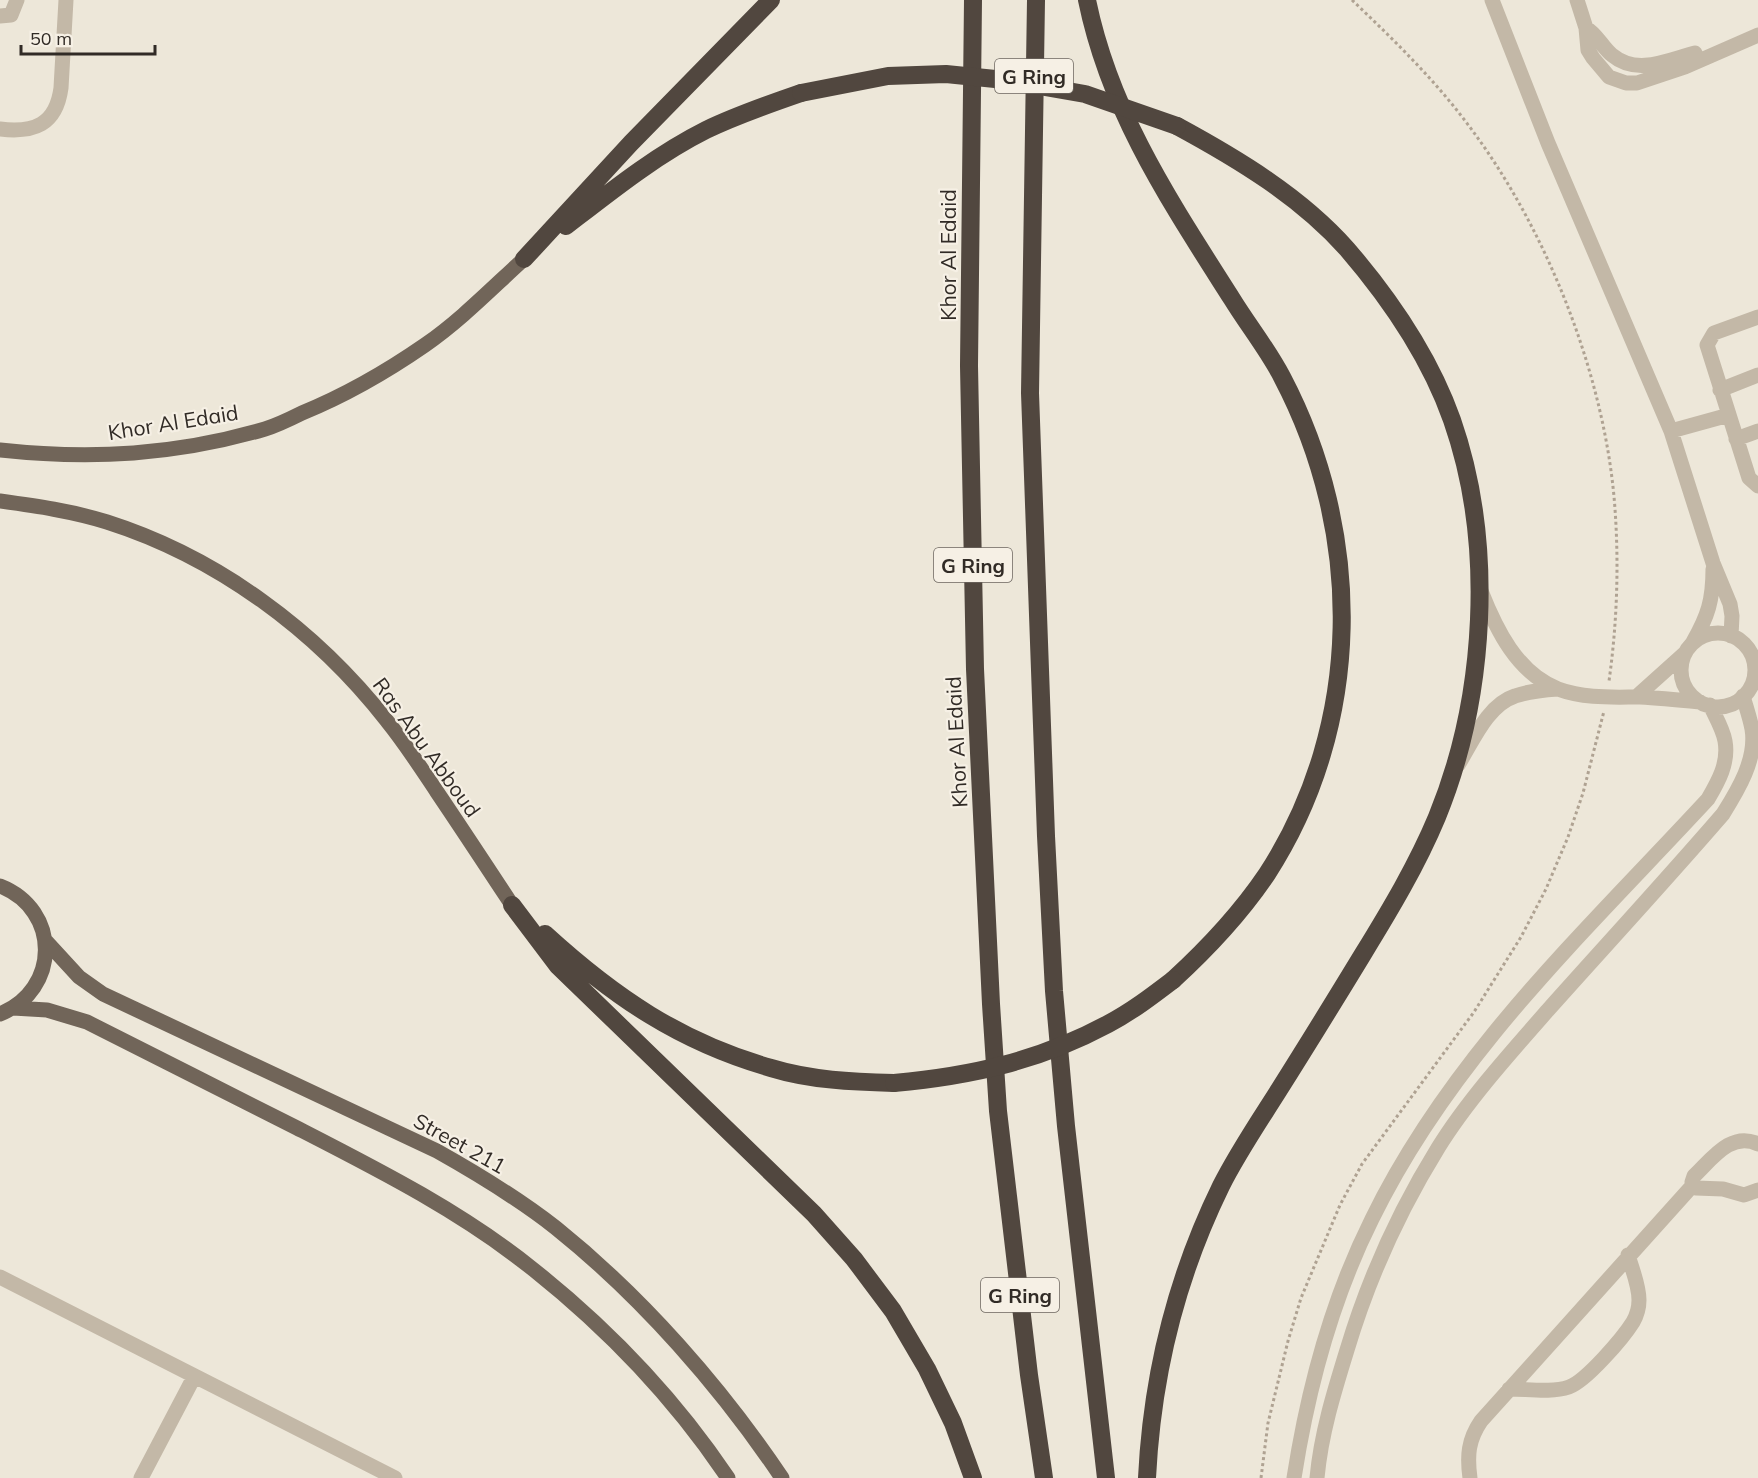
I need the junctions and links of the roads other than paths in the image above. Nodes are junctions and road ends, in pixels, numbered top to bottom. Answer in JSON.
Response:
{"nodes":[{"id":1,"x":17,"y":0,"type":"edge"},
{"id":2,"x":66,"y":0,"type":"edge"},
{"id":3,"x":771,"y":0,"type":"edge"},
{"id":4,"x":973,"y":0,"type":"edge"},
{"id":5,"x":1036,"y":0,"type":"edge"},
{"id":6,"x":1087,"y":0,"type":"edge"},
{"id":7,"x":1098,"y":0,"type":"edge"},
{"id":8,"x":1492,"y":0,"type":"edge"},
{"id":9,"x":1580,"y":2,"type":"edge"},
{"id":10,"x":0,"y":16,"type":"edge"},
{"id":11,"x":1091,"y":19,"type":"junction"},
{"id":12,"x":1758,"y":34,"type":"edge"},
{"id":13,"x":0,"y":129,"type":"edge"},
{"id":14,"x":524,"y":258,"type":"junction"},
{"id":15,"x":1758,"y":317,"type":"edge"},
{"id":16,"x":1758,"y":375,"type":"edge"},
{"id":17,"x":1720,"y":390,"type":"junction"},
{"id":18,"x":1729,"y":416,"type":"junction"},
{"id":19,"x":1671,"y":431,"type":"junction"},
{"id":20,"x":1758,"y":431,"type":"edge"},
{"id":21,"x":1736,"y":439,"type":"junction"},
{"id":22,"x":0,"y":450,"type":"edge"},
{"id":23,"x":1758,"y":486,"type":"edge"},
{"id":24,"x":0,"y":501,"type":"edge"},
{"id":25,"x":1713,"y":563,"type":"junction"},
{"id":26,"x":1479,"y":585,"type":"junction"},
{"id":27,"x":1733,"y":637,"type":"junction"},
{"id":28,"x":1758,"y":639,"type":"edge"},
{"id":29,"x":1689,"y":648,"type":"junction"},
{"id":30,"x":1751,"y":687,"type":"edge"},
{"id":31,"x":1558,"y":689,"type":"junction"},
{"id":32,"x":1636,"y":697,"type":"junction"},
{"id":33,"x":1705,"y":704,"type":"junction"},
{"id":34,"x":1450,"y":778,"type":"junction"},
{"id":35,"x":0,"y":886,"type":"edge"},
{"id":36,"x":512,"y":905,"type":"junction"},
{"id":37,"x":45,"y":940,"type":"junction"},
{"id":38,"x":7,"y":1011,"type":"edge"},
{"id":39,"x":1758,"y":1144,"type":"edge"},
{"id":40,"x":1693,"y":1185,"type":"junction"},
{"id":41,"x":1758,"y":1190,"type":"edge"},
{"id":42,"x":1628,"y":1255,"type":"junction"},
{"id":43,"x":0,"y":1277,"type":"edge"},
{"id":44,"x":194,"y":1377,"type":"junction"},
{"id":45,"x":1509,"y":1389,"type":"junction"},
{"id":46,"x":141,"y":1478,"type":"edge"},
{"id":47,"x":395,"y":1478,"type":"edge"},
{"id":48,"x":728,"y":1478,"type":"edge"},
{"id":49,"x":782,"y":1478,"type":"edge"},
{"id":50,"x":973,"y":1478,"type":"edge"},
{"id":51,"x":1044,"y":1478,"type":"edge"},
{"id":52,"x":1106,"y":1478,"type":"edge"},
{"id":53,"x":1148,"y":1478,"type":"edge"},
{"id":54,"x":1294,"y":1478,"type":"edge"},
{"id":55,"x":1317,"y":1478,"type":"edge"},
{"id":56,"x":1470,"y":1478,"type":"edge"}],
"edges":[{"from":1,"to":10,"type":"street"},
{"from":2,"to":13,"type":"street"},
{"from":3,"to":14,"type":"highway"},
{"from":4,"to":51,"type":"highway","name":"Khor Al Edaid","number":"G Ring"},
{"from":5,"to":52,"type":"highway","number":"G Ring"},
{"from":6,"to":11,"type":"highway"},
{"from":7,"to":11,"type":"street"},
{"from":8,"to":19,"type":"street"},
{"from":9,"to":12,"type":"street"},
{"from":11,"to":36,"type":"highway","bridge":true},
{"from":14,"to":22,"type":"main road","name":"Khor Al Edaid"},
{"from":14,"to":26,"type":"highway","bridge":true},
{"from":15,"to":17,"type":"street"},
{"from":16,"to":17,"type":"street"},
{"from":17,"to":18,"type":"street"},
{"from":18,"to":19,"type":"street"},
{"from":18,"to":21,"type":"street"},
{"from":19,"to":25,"type":"street"},
{"from":20,"to":21,"type":"street"},
{"from":21,"to":23,"type":"street"},
{"from":24,"to":36,"type":"main road","name":"Ras Abu Abboud"},
{"from":25,"to":27,"type":"street"},
{"from":25,"to":29,"type":"street"},
{"from":26,"to":31,"type":"street"},
{"from":26,"to":34,"type":"highway"},
{"from":27,"to":28,"type":"street"},
{"from":27,"to":29,"type":"street"},
{"from":27,"to":30,"type":"street"},
{"from":29,"to":32,"type":"street"},
{"from":29,"to":33,"type":"street"},
{"from":30,"to":33,"type":"street"},
{"from":30,"to":55,"type":"street"},
{"from":31,"to":32,"type":"street"},
{"from":31,"to":34,"type":"street"},
{"from":32,"to":33,"type":"street"},
{"from":33,"to":54,"type":"street"},
{"from":34,"to":53,"type":"highway"},
{"from":35,"to":37,"type":"main road"},
{"from":36,"to":50,"type":"highway"},
{"from":37,"to":38,"type":"main road"},
{"from":37,"to":49,"type":"main road","name":"Street 211"},
{"from":38,"to":48,"type":"main road"},
{"from":39,"to":40,"type":"street"},
{"from":40,"to":41,"type":"street"},
{"from":40,"to":42,"type":"street"},
{"from":42,"to":45,"type":"street"},
{"from":42,"to":45,"type":"street"},
{"from":43,"to":44,"type":"street"},
{"from":44,"to":46,"type":"street"},
{"from":44,"to":47,"type":"street"},
{"from":45,"to":56,"type":"street"}]}
